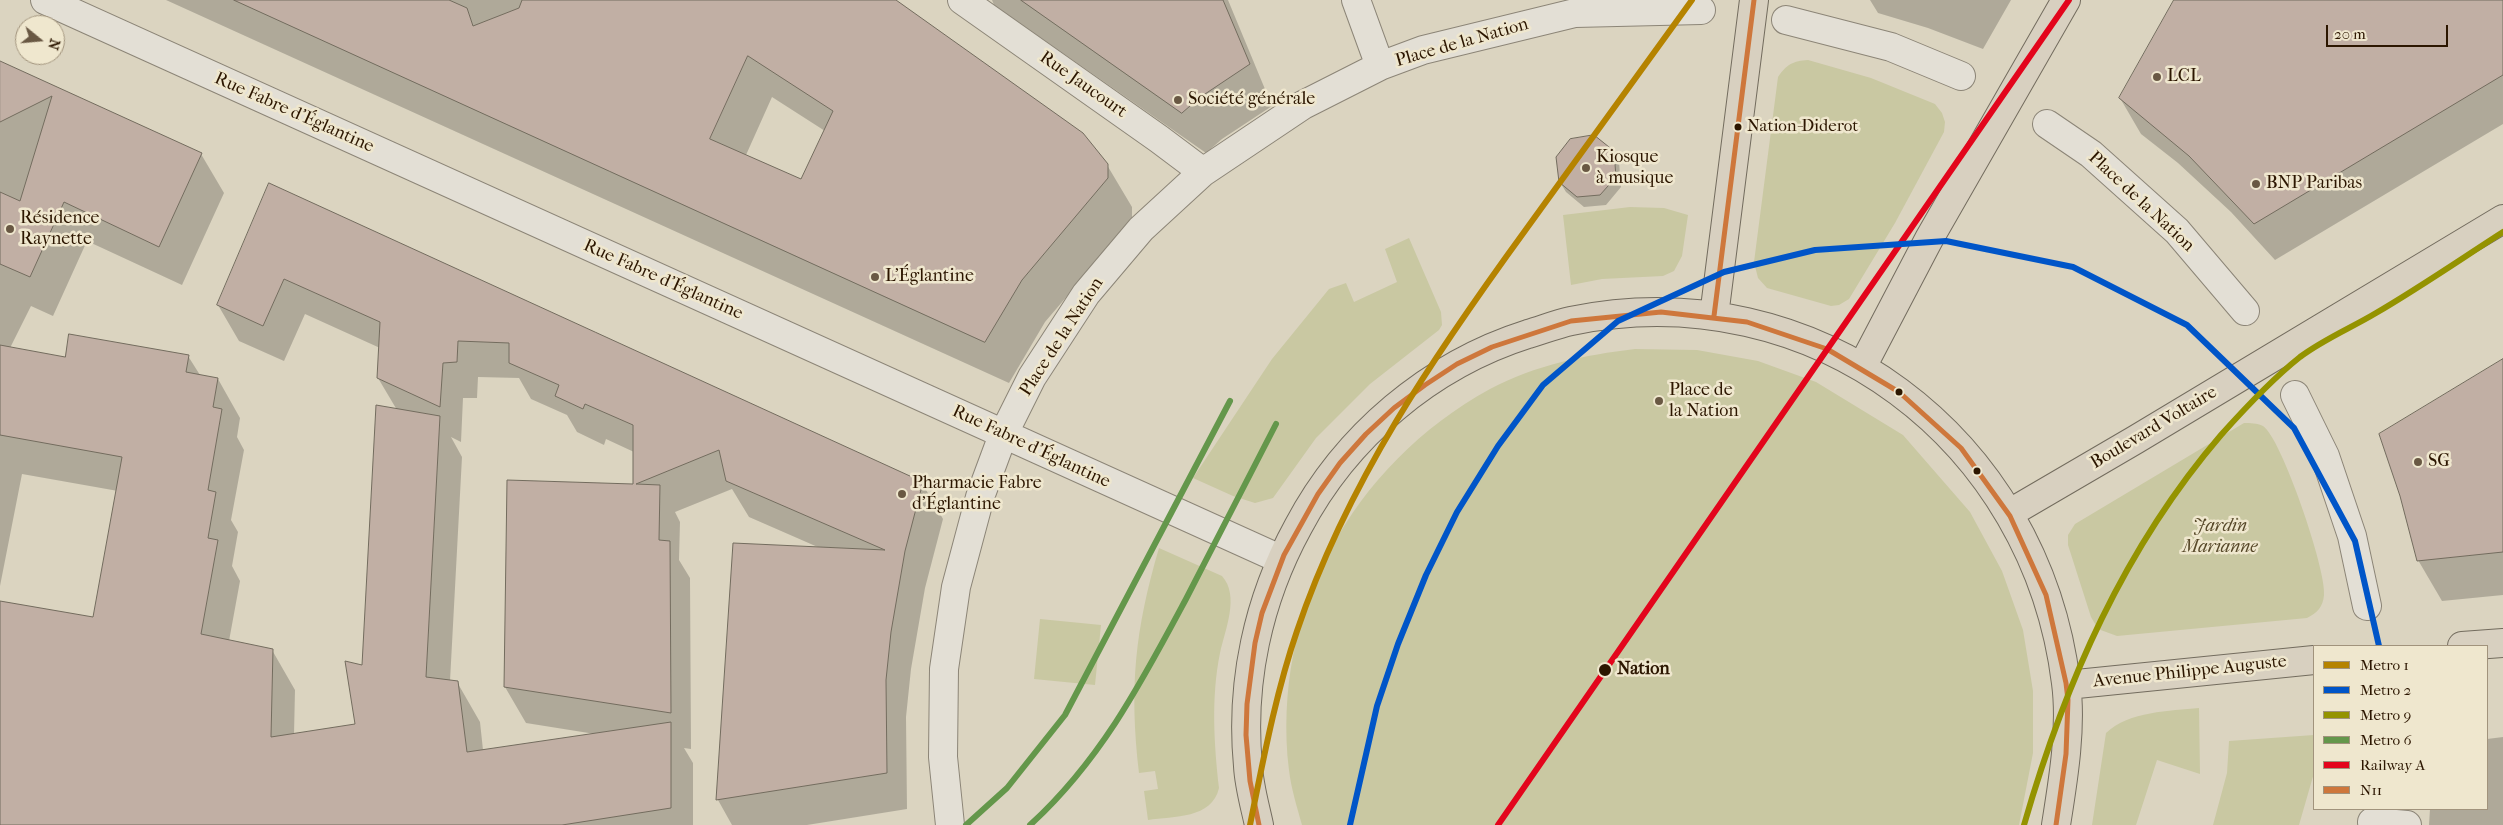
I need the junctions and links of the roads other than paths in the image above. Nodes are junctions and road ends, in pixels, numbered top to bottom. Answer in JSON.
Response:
{"nodes":[{"id":1,"x":45,"y":0,"type":"edge"},
{"id":2,"x":962,"y":0,"type":"edge"},
{"id":3,"x":1356,"y":0,"type":"edge"},
{"id":4,"x":1754,"y":0,"type":"edge"},
{"id":5,"x":2066,"y":0,"type":"edge"},
{"id":6,"x":1702,"y":10,"type":"dead end"},
{"id":7,"x":1786,"y":20,"type":"dead end"},
{"id":8,"x":1380,"y":66,"type":"junction"},
{"id":9,"x":1961,"y":76,"type":"dead end"},
{"id":10,"x":2048,"y":124,"type":"dead end"},
{"id":11,"x":1203,"y":172,"type":"junction"},
{"id":12,"x":2503,"y":219,"type":"edge"},
{"id":13,"x":2245,"y":311,"type":"dead end"},
{"id":14,"x":1714,"y":316,"type":"junction"},
{"id":15,"x":1862,"y":367,"type":"junction"},
{"id":16,"x":2295,"y":395,"type":"dead end"},
{"id":17,"x":1003,"y":435,"type":"junction"},
{"id":18,"x":2010,"y":512,"type":"junction"},
{"id":19,"x":1280,"y":559,"type":"junction"},
{"id":20,"x":2366,"y":606,"type":"dead end"},
{"id":21,"x":2503,"y":643,"type":"edge"},
{"id":22,"x":2476,"y":645,"type":"edge"},
{"id":23,"x":2313,"y":660,"type":"edge"},
{"id":24,"x":2067,"y":685,"type":"junction"},
{"id":25,"x":2372,"y":819,"type":"edge"},
{"id":26,"x":950,"y":825,"type":"edge"},
{"id":27,"x":1259,"y":825,"type":"edge"},
{"id":28,"x":2056,"y":825,"type":"edge"},
{"id":29,"x":2407,"y":825,"type":"edge"}],
"edges":[{"from":1,"to":17,"type":"street","name":"Rue Fabre d'Églantine"},
{"from":2,"to":11,"type":"street","name":"Rue Jaucourt"},
{"from":3,"to":8,"type":"street"},
{"from":4,"to":14,"type":"main road"},
{"from":5,"to":15,"type":"main road"},
{"from":6,"to":8,"type":"street","name":"Place de la Nation"},
{"from":7,"to":9,"type":"street"},
{"from":8,"to":11,"type":"street","name":"Place de la Nation"},
{"from":10,"to":13,"type":"street","name":"Place de la Nation"},
{"from":11,"to":17,"type":"street","name":"Place de la Nation"},
{"from":12,"to":18,"type":"main road","name":"Boulevard Voltaire"},
{"from":14,"to":15,"type":"main road"},
{"from":14,"to":19,"type":"main road"},
{"from":15,"to":18,"type":"main road"},
{"from":16,"to":20,"type":"street"},
{"from":17,"to":19,"type":"street","name":"Rue Fabre d'Églantine"},
{"from":17,"to":26,"type":"street","name":"Place de la Nation"},
{"from":18,"to":24,"type":"main road"},
{"from":19,"to":27,"type":"main road"},
{"from":21,"to":22,"type":"main road"},
{"from":23,"to":24,"type":"main road","name":"Avenue Philippe Auguste"},
{"from":24,"to":28,"type":"main road"},
{"from":25,"to":29,"type":"street"}]}
